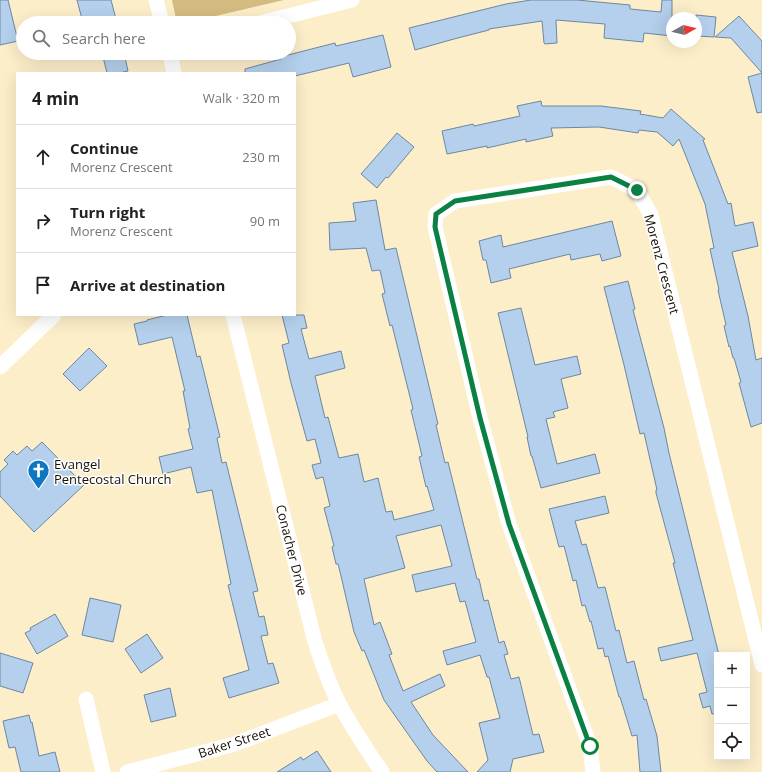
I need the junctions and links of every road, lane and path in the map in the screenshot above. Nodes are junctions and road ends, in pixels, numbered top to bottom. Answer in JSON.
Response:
{"nodes":[{"id":1,"x":156,"y":0,"type":"edge"},
{"id":2,"x":352,"y":0,"type":"edge"},
{"id":3,"x":160,"y":16,"type":"edge"},
{"id":4,"x":288,"y":16,"type":"edge"},
{"id":5,"x":171,"y":60,"type":"edge"},
{"id":6,"x":174,"y":72,"type":"edge"},
{"id":7,"x":53,"y":316,"type":"edge"},
{"id":8,"x":233,"y":316,"type":"edge"},
{"id":9,"x":0,"y":366,"type":"edge"},
{"id":10,"x":762,"y":665,"type":"edge"},
{"id":11,"x":86,"y":699,"type":"dead end"},
{"id":12,"x":340,"y":704,"type":"junction"},
{"id":13,"x":103,"y":772,"type":"edge"},
{"id":14,"x":127,"y":772,"type":"edge"},
{"id":15,"x":382,"y":772,"type":"edge"},
{"id":16,"x":593,"y":772,"type":"edge"}],
"edges":[{"from":1,"to":3,"type":"street"},
{"from":2,"to":4,"type":"street"},
{"from":5,"to":6,"type":"street"},
{"from":7,"to":9,"type":"street"},
{"from":8,"to":12,"type":"street","name":"Conacher Drive"},
{"from":10,"to":16,"type":"street","name":"Morenz Crescent"},
{"from":11,"to":13,"type":"street"},
{"from":12,"to":14,"type":"street","name":"Baker Street"},
{"from":12,"to":15,"type":"street","name":"Conacher Drive"}]}
